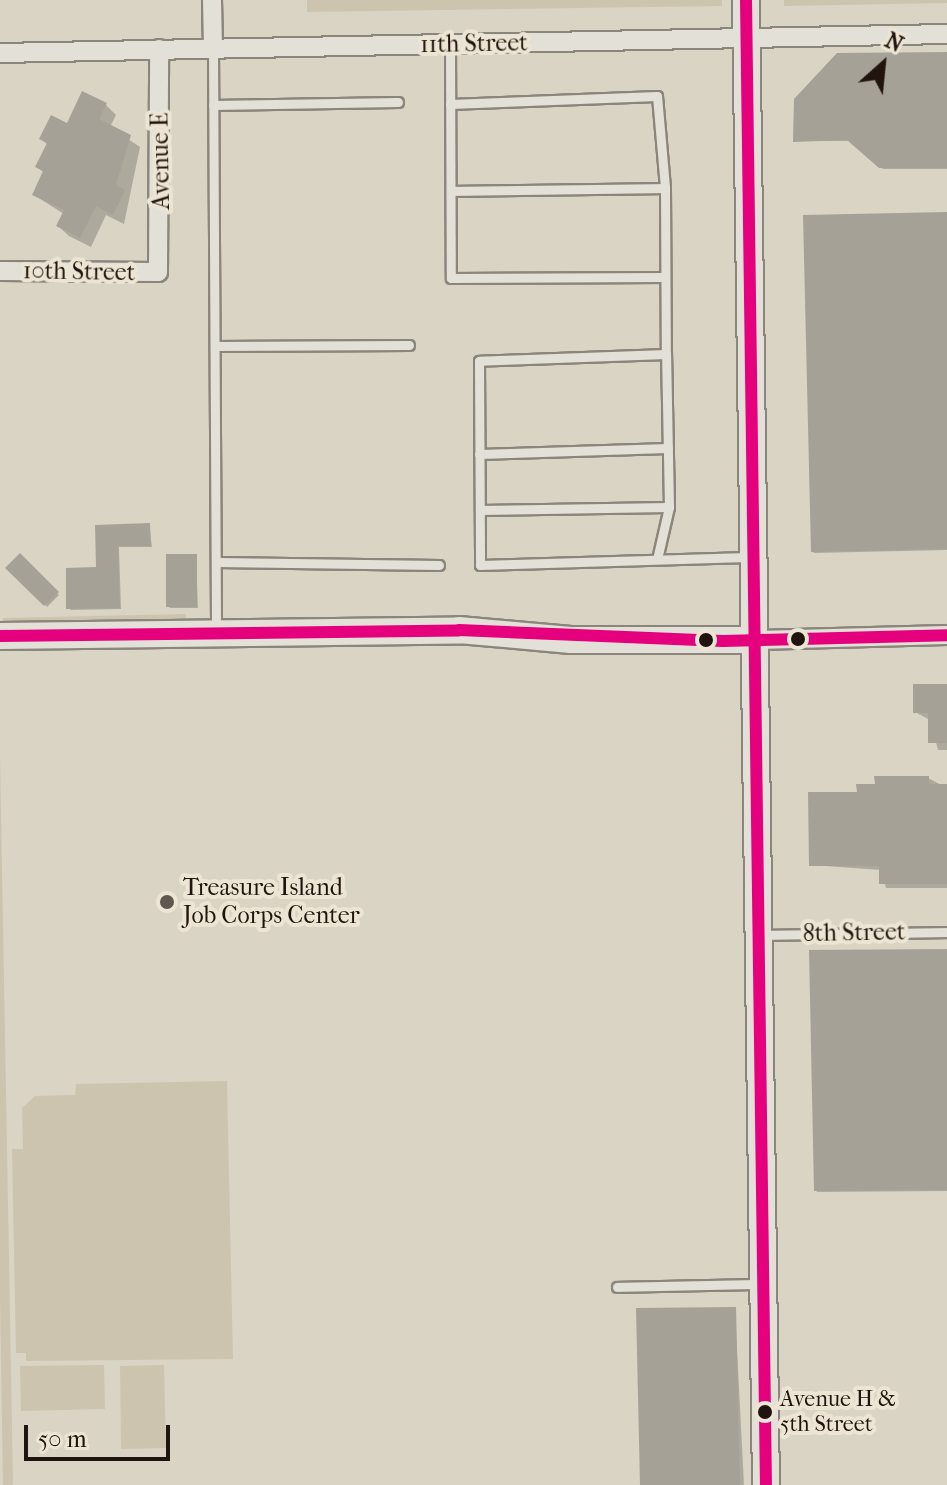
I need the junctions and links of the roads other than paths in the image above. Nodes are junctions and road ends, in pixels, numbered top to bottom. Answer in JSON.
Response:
{"nodes":[{"id":1,"x":212,"y":0,"type":"edge"},
{"id":2,"x":746,"y":0,"type":"edge"},
{"id":3,"x":947,"y":34,"type":"edge"},
{"id":4,"x":747,"y":38,"type":"junction"},
{"id":5,"x":450,"y":44,"type":"junction"},
{"id":6,"x":213,"y":48,"type":"junction"},
{"id":7,"x":159,"y":49,"type":"junction"},
{"id":8,"x":0,"y":53,"type":"edge"},
{"id":9,"x":398,"y":102,"type":"dead end"},
{"id":10,"x":450,"y":104,"type":"junction"},
{"id":11,"x":213,"y":105,"type":"junction"},
{"id":12,"x":665,"y":188,"type":"junction"},
{"id":13,"x":451,"y":191,"type":"junction"},
{"id":14,"x":0,"y":271,"type":"edge"},
{"id":15,"x":158,"y":272,"type":"joint"},
{"id":16,"x":665,"y":277,"type":"junction"},
{"id":17,"x":409,"y":345,"type":"dead end"},
{"id":18,"x":215,"y":346,"type":"junction"},
{"id":19,"x":666,"y":354,"type":"junction"},
{"id":20,"x":668,"y":448,"type":"junction"},
{"id":21,"x":479,"y":454,"type":"junction"},
{"id":22,"x":669,"y":507,"type":"junction"},
{"id":23,"x":480,"y":510,"type":"junction"},
{"id":24,"x":658,"y":555,"type":"junction"},
{"id":25,"x":755,"y":557,"type":"junction"},
{"id":26,"x":216,"y":562,"type":"junction"},
{"id":27,"x":439,"y":565,"type":"dead end"},
{"id":28,"x":947,"y":635,"type":"edge"},
{"id":29,"x":0,"y":636,"type":"edge"},
{"id":30,"x":216,"y":636,"type":"junction"},
{"id":31,"x":757,"y":640,"type":"junction"},
{"id":32,"x":947,"y":932,"type":"edge"},
{"id":33,"x":762,"y":935,"type":"junction"},
{"id":34,"x":766,"y":1284,"type":"junction"},
{"id":35,"x":617,"y":1287,"type":"dead end"},
{"id":36,"x":766,"y":1485,"type":"edge"}],
"edges":[{"from":1,"to":6,"type":"street"},
{"from":2,"to":4,"type":"street"},
{"from":3,"to":4,"type":"street","name":"11th Street"},
{"from":4,"to":5,"type":"street","name":"11th Street"},
{"from":4,"to":25,"type":"street"},
{"from":5,"to":6,"type":"street","name":"11th Street"},
{"from":5,"to":10,"type":"lane"},
{"from":6,"to":7,"type":"street","name":"11th Street"},
{"from":6,"to":11,"type":"lane"},
{"from":7,"to":8,"type":"street","name":"11th Street"},
{"from":7,"to":15,"type":"street","name":"Avenue E"},
{"from":9,"to":11,"type":"lane"},
{"from":10,"to":12,"type":"lane"},
{"from":10,"to":13,"type":"lane"},
{"from":11,"to":18,"type":"lane"},
{"from":12,"to":13,"type":"lane"},
{"from":12,"to":16,"type":"lane"},
{"from":13,"to":16,"type":"lane"},
{"from":14,"to":15,"type":"street","name":"10th Street"},
{"from":16,"to":19,"type":"lane"},
{"from":17,"to":18,"type":"lane"},
{"from":18,"to":26,"type":"lane"},
{"from":19,"to":20,"type":"lane"},
{"from":19,"to":21,"type":"lane"},
{"from":20,"to":21,"type":"lane"},
{"from":20,"to":22,"type":"lane"},
{"from":21,"to":23,"type":"lane"},
{"from":22,"to":23,"type":"lane"},
{"from":22,"to":24,"type":"lane"},
{"from":23,"to":24,"type":"lane"},
{"from":24,"to":25,"type":"lane"},
{"from":25,"to":31,"type":"street"},
{"from":26,"to":27,"type":"lane"},
{"from":26,"to":30,"type":"lane"},
{"from":28,"to":31,"type":"street"},
{"from":29,"to":30,"type":"street"},
{"from":30,"to":31,"type":"street"},
{"from":31,"to":33,"type":"street"},
{"from":32,"to":33,"type":"lane","name":"8th Street"},
{"from":33,"to":34,"type":"street"},
{"from":34,"to":35,"type":"lane"},
{"from":34,"to":36,"type":"street"}]}
